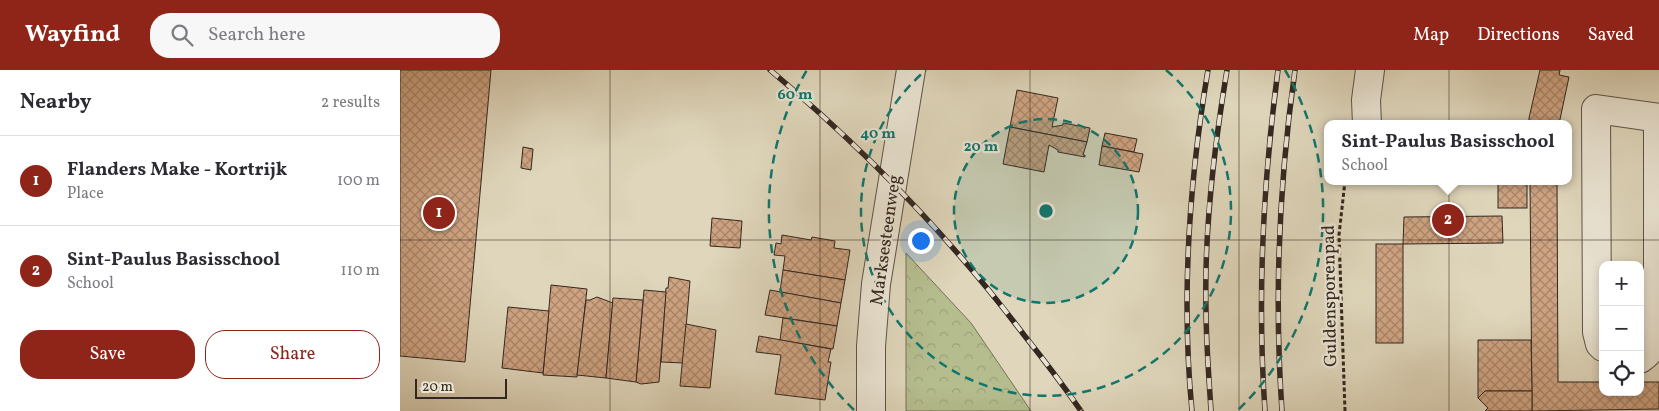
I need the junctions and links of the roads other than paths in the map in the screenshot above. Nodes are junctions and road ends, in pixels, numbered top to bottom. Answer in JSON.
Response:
{"nodes":[{"id":1,"x":910,"y":70,"type":"edge"},
{"id":2,"x":1370,"y":70,"type":"edge"},
{"id":3,"x":1659,"y":118,"type":"edge"},
{"id":4,"x":1367,"y":120,"type":"edge"},
{"id":5,"x":1599,"y":338,"type":"edge"},
{"id":6,"x":1644,"y":356,"type":"edge"},
{"id":7,"x":871,"y":411,"type":"edge"}],
"edges":[{"from":1,"to":7,"type":"street","name":"Marksesteenweg"},
{"from":2,"to":4,"type":"street"},
{"from":3,"to":5,"type":"street"},
{"from":3,"to":6,"type":"street"}]}
